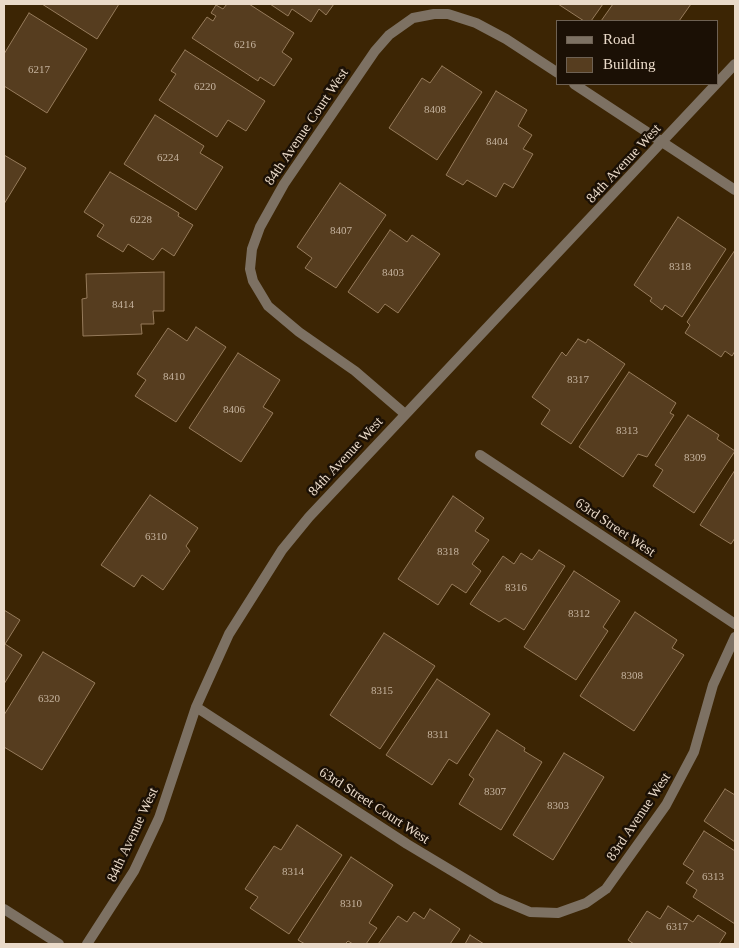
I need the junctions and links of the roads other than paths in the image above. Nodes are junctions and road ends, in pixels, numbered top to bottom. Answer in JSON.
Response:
{"nodes":[{"id":1,"x":735,"y":64,"type":"edge"},
{"id":2,"x":556,"y":72,"type":"edge"},
{"id":3,"x":719,"y":82,"type":"edge"},
{"id":4,"x":576,"y":85,"type":"edge"},
{"id":5,"x":716,"y":85,"type":"edge"},
{"id":6,"x":663,"y":143,"type":"junction"},
{"id":7,"x":735,"y":190,"type":"edge"},
{"id":8,"x":405,"y":414,"type":"junction"},
{"id":9,"x":480,"y":455,"type":"dead end"},
{"id":10,"x":735,"y":624,"type":"edge"},
{"id":11,"x":735,"y":637,"type":"edge"},
{"id":12,"x":196,"y":708,"type":"junction"},
{"id":13,"x":4,"y":909,"type":"edge"},
{"id":14,"x":544,"y":914,"type":"joint"},
{"id":15,"x":59,"y":944,"type":"edge"},
{"id":16,"x":87,"y":944,"type":"edge"}],
"edges":[{"from":1,"to":3,"type":"street","name":"84th Avenue West"},
{"from":2,"to":8,"type":"street","name":"84th Avenue Court West"},
{"from":4,"to":6,"type":"street"},
{"from":5,"to":6,"type":"street","name":"84th Avenue West"},
{"from":6,"to":7,"type":"street"},
{"from":6,"to":8,"type":"street","name":"84th Avenue West"},
{"from":8,"to":12,"type":"street","name":"84th Avenue West"},
{"from":9,"to":10,"type":"street","name":"63rd Street West"},
{"from":11,"to":14,"type":"street","name":"83rd Avenue West"},
{"from":12,"to":14,"type":"street","name":"63rd Street Court West"},
{"from":12,"to":16,"type":"street","name":"84th Avenue West"},
{"from":13,"to":15,"type":"street"}]}
